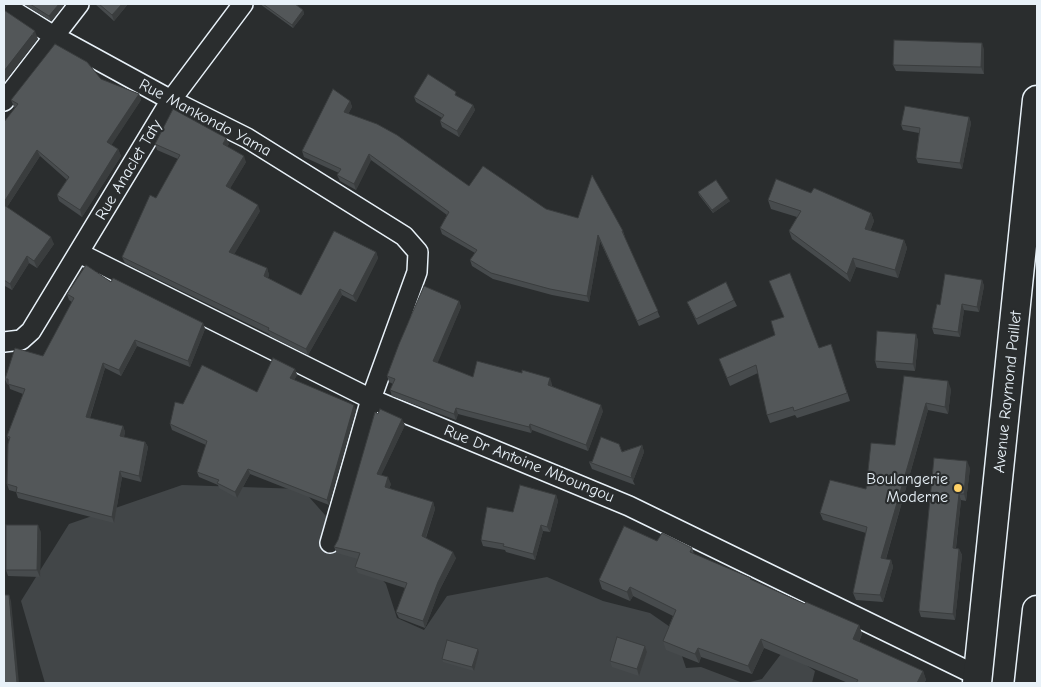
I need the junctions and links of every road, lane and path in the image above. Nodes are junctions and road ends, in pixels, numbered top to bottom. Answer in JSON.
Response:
{"nodes":[{"id":1,"x":79,"y":4,"type":"edge"},
{"id":2,"x":243,"y":4,"type":"edge"},
{"id":3,"x":4,"y":5,"type":"edge"},
{"id":4,"x":54,"y":36,"type":"junction"},
{"id":5,"x":172,"y":100,"type":"junction"},
{"id":6,"x":1037,"y":100,"type":"edge"},
{"id":7,"x":4,"y":101,"type":"edge"},
{"id":8,"x":79,"y":253,"type":"junction"},
{"id":9,"x":12,"y":341,"type":"edge"},
{"id":10,"x":372,"y":399,"type":"junction"},
{"id":11,"x":330,"y":543,"type":"dead end"},
{"id":12,"x":1037,"y":610,"type":"edge"},
{"id":13,"x":978,"y":680,"type":"edge"},
{"id":14,"x":1028,"y":683,"type":"edge"}],
"edges":[{"from":1,"to":4,"type":"street"},
{"from":2,"to":5,"type":"street","name":"Rue Anaclet Taty"},
{"from":3,"to":4,"type":"street","name":"Rue Mankondo Yama"},
{"from":4,"to":5,"type":"street","name":"Rue Mankondo Yama"},
{"from":4,"to":7,"type":"street"},
{"from":5,"to":8,"type":"street","name":"Rue Anaclet Taty"},
{"from":5,"to":10,"type":"street","name":"Rue Mankondo Yama"},
{"from":6,"to":13,"type":"main road","name":"Avenue Raymond Paillet"},
{"from":8,"to":9,"type":"street","name":"Rue Anaclet Taty"},
{"from":8,"to":10,"type":"street","name":"Rue Dr Antoine Mboungou"},
{"from":10,"to":11,"type":"street"},
{"from":10,"to":13,"type":"street","name":"Rue Dr Antoine Mboungou"},
{"from":12,"to":14,"type":"main road"}]}
